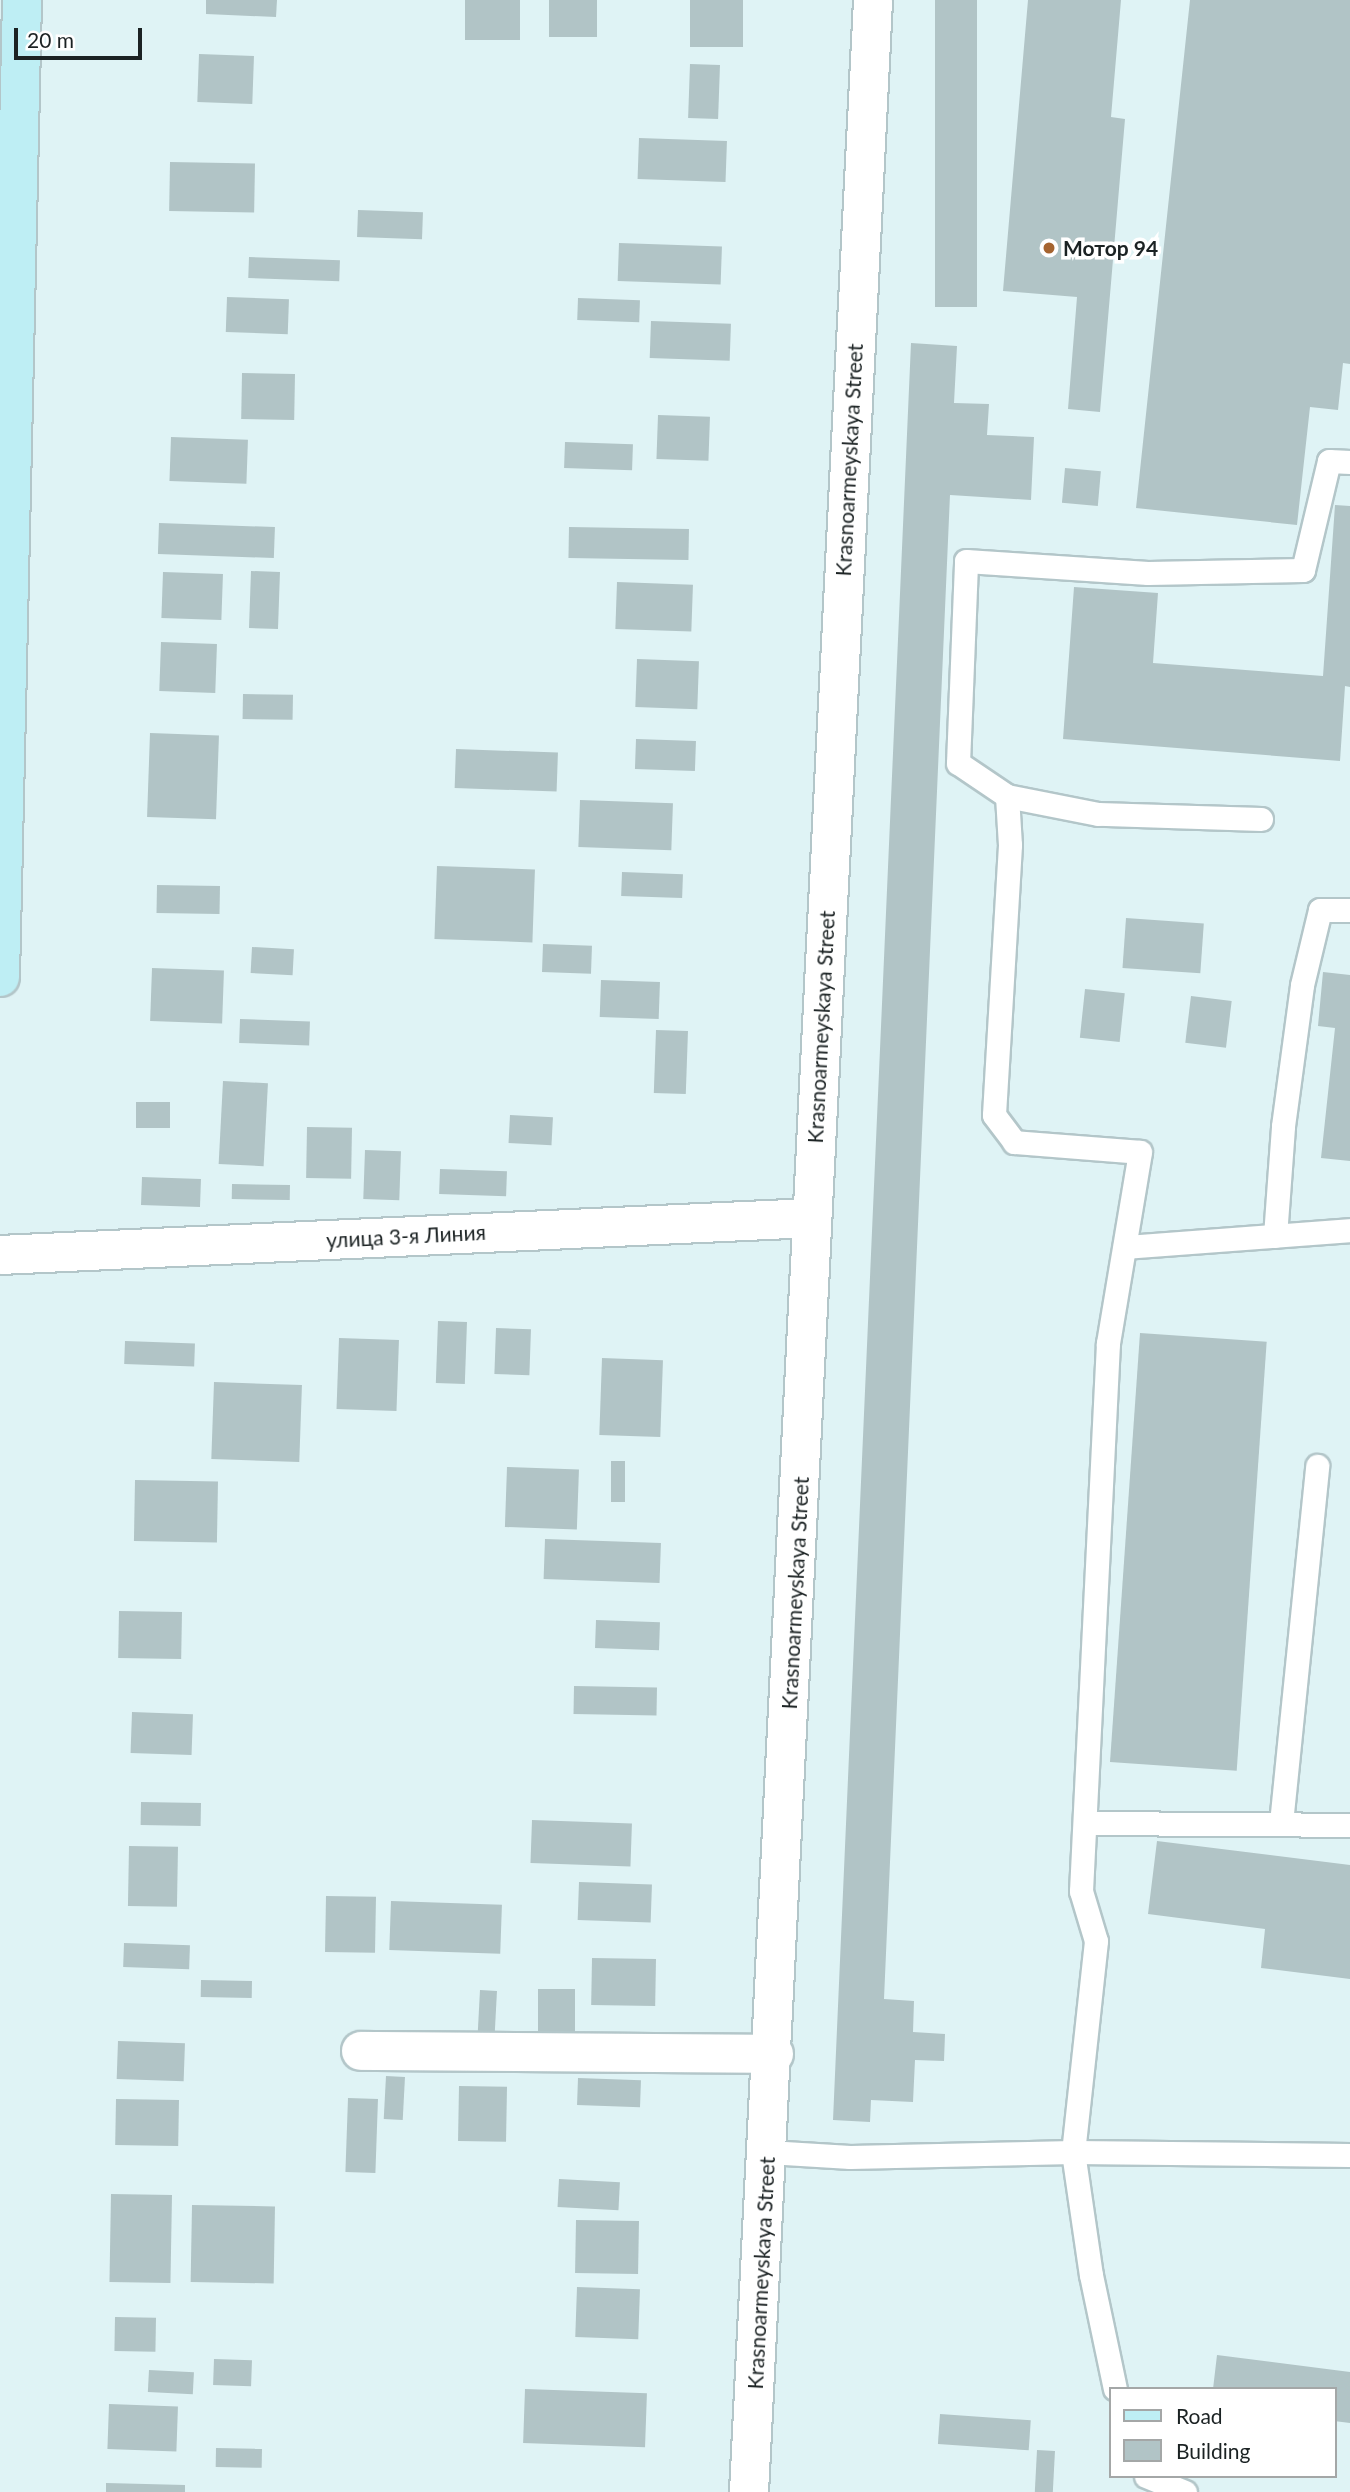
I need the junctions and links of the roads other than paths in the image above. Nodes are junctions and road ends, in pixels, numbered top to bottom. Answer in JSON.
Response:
{"nodes":[{"id":1,"x":22,"y":0,"type":"edge"},
{"id":2,"x":873,"y":0,"type":"edge"},
{"id":3,"x":1350,"y":462,"type":"edge"},
{"id":4,"x":5,"y":502,"type":"edge"},
{"id":5,"x":1007,"y":796,"type":"junction"},
{"id":6,"x":1261,"y":818,"type":"dead end"},
{"id":7,"x":1350,"y":910,"type":"edge"},
{"id":8,"x":0,"y":977,"type":"edge"},
{"id":9,"x":812,"y":1218,"type":"junction"},
{"id":10,"x":1350,"y":1230,"type":"edge"},
{"id":11,"x":1275,"y":1236,"type":"junction"},
{"id":12,"x":1125,"y":1247,"type":"junction"},
{"id":13,"x":0,"y":1255,"type":"edge"},
{"id":14,"x":1317,"y":1466,"type":"dead end"},
{"id":15,"x":1085,"y":1823,"type":"junction"},
{"id":16,"x":1281,"y":1823,"type":"junction"},
{"id":17,"x":1350,"y":1825,"type":"edge"},
{"id":18,"x":361,"y":2051,"type":"dead end"},
{"id":19,"x":774,"y":2054,"type":"junction"},
{"id":20,"x":768,"y":2152,"type":"junction"},
{"id":21,"x":1073,"y":2152,"type":"junction"},
{"id":22,"x":1350,"y":2155,"type":"edge"},
{"id":23,"x":1115,"y":2387,"type":"edge"},
{"id":24,"x":1151,"y":2478,"type":"edge"},
{"id":25,"x":749,"y":2492,"type":"edge"},
{"id":26,"x":1185,"y":2492,"type":"edge"}],
"edges":[{"from":1,"to":4,"type":"main road"},
{"from":2,"to":9,"type":"street","name":"Krasnoarmeyskaya Street"},
{"from":3,"to":5,"type":"lane"},
{"from":4,"to":8,"type":"main road"},
{"from":5,"to":6,"type":"lane"},
{"from":5,"to":12,"type":"lane"},
{"from":7,"to":11,"type":"lane"},
{"from":9,"to":13,"type":"street","name":"улица 3-я Линия"},
{"from":9,"to":19,"type":"street","name":"Krasnoarmeyskaya Street"},
{"from":10,"to":11,"type":"lane"},
{"from":11,"to":12,"type":"lane"},
{"from":12,"to":15,"type":"lane"},
{"from":14,"to":16,"type":"lane"},
{"from":15,"to":16,"type":"lane"},
{"from":15,"to":21,"type":"lane"},
{"from":16,"to":17,"type":"lane"},
{"from":18,"to":19,"type":"street"},
{"from":19,"to":20,"type":"street","name":"Krasnoarmeyskaya Street"},
{"from":20,"to":21,"type":"lane"},
{"from":20,"to":25,"type":"street","name":"Krasnoarmeyskaya Street"},
{"from":21,"to":22,"type":"lane"},
{"from":21,"to":23,"type":"lane"},
{"from":24,"to":26,"type":"lane"}]}
